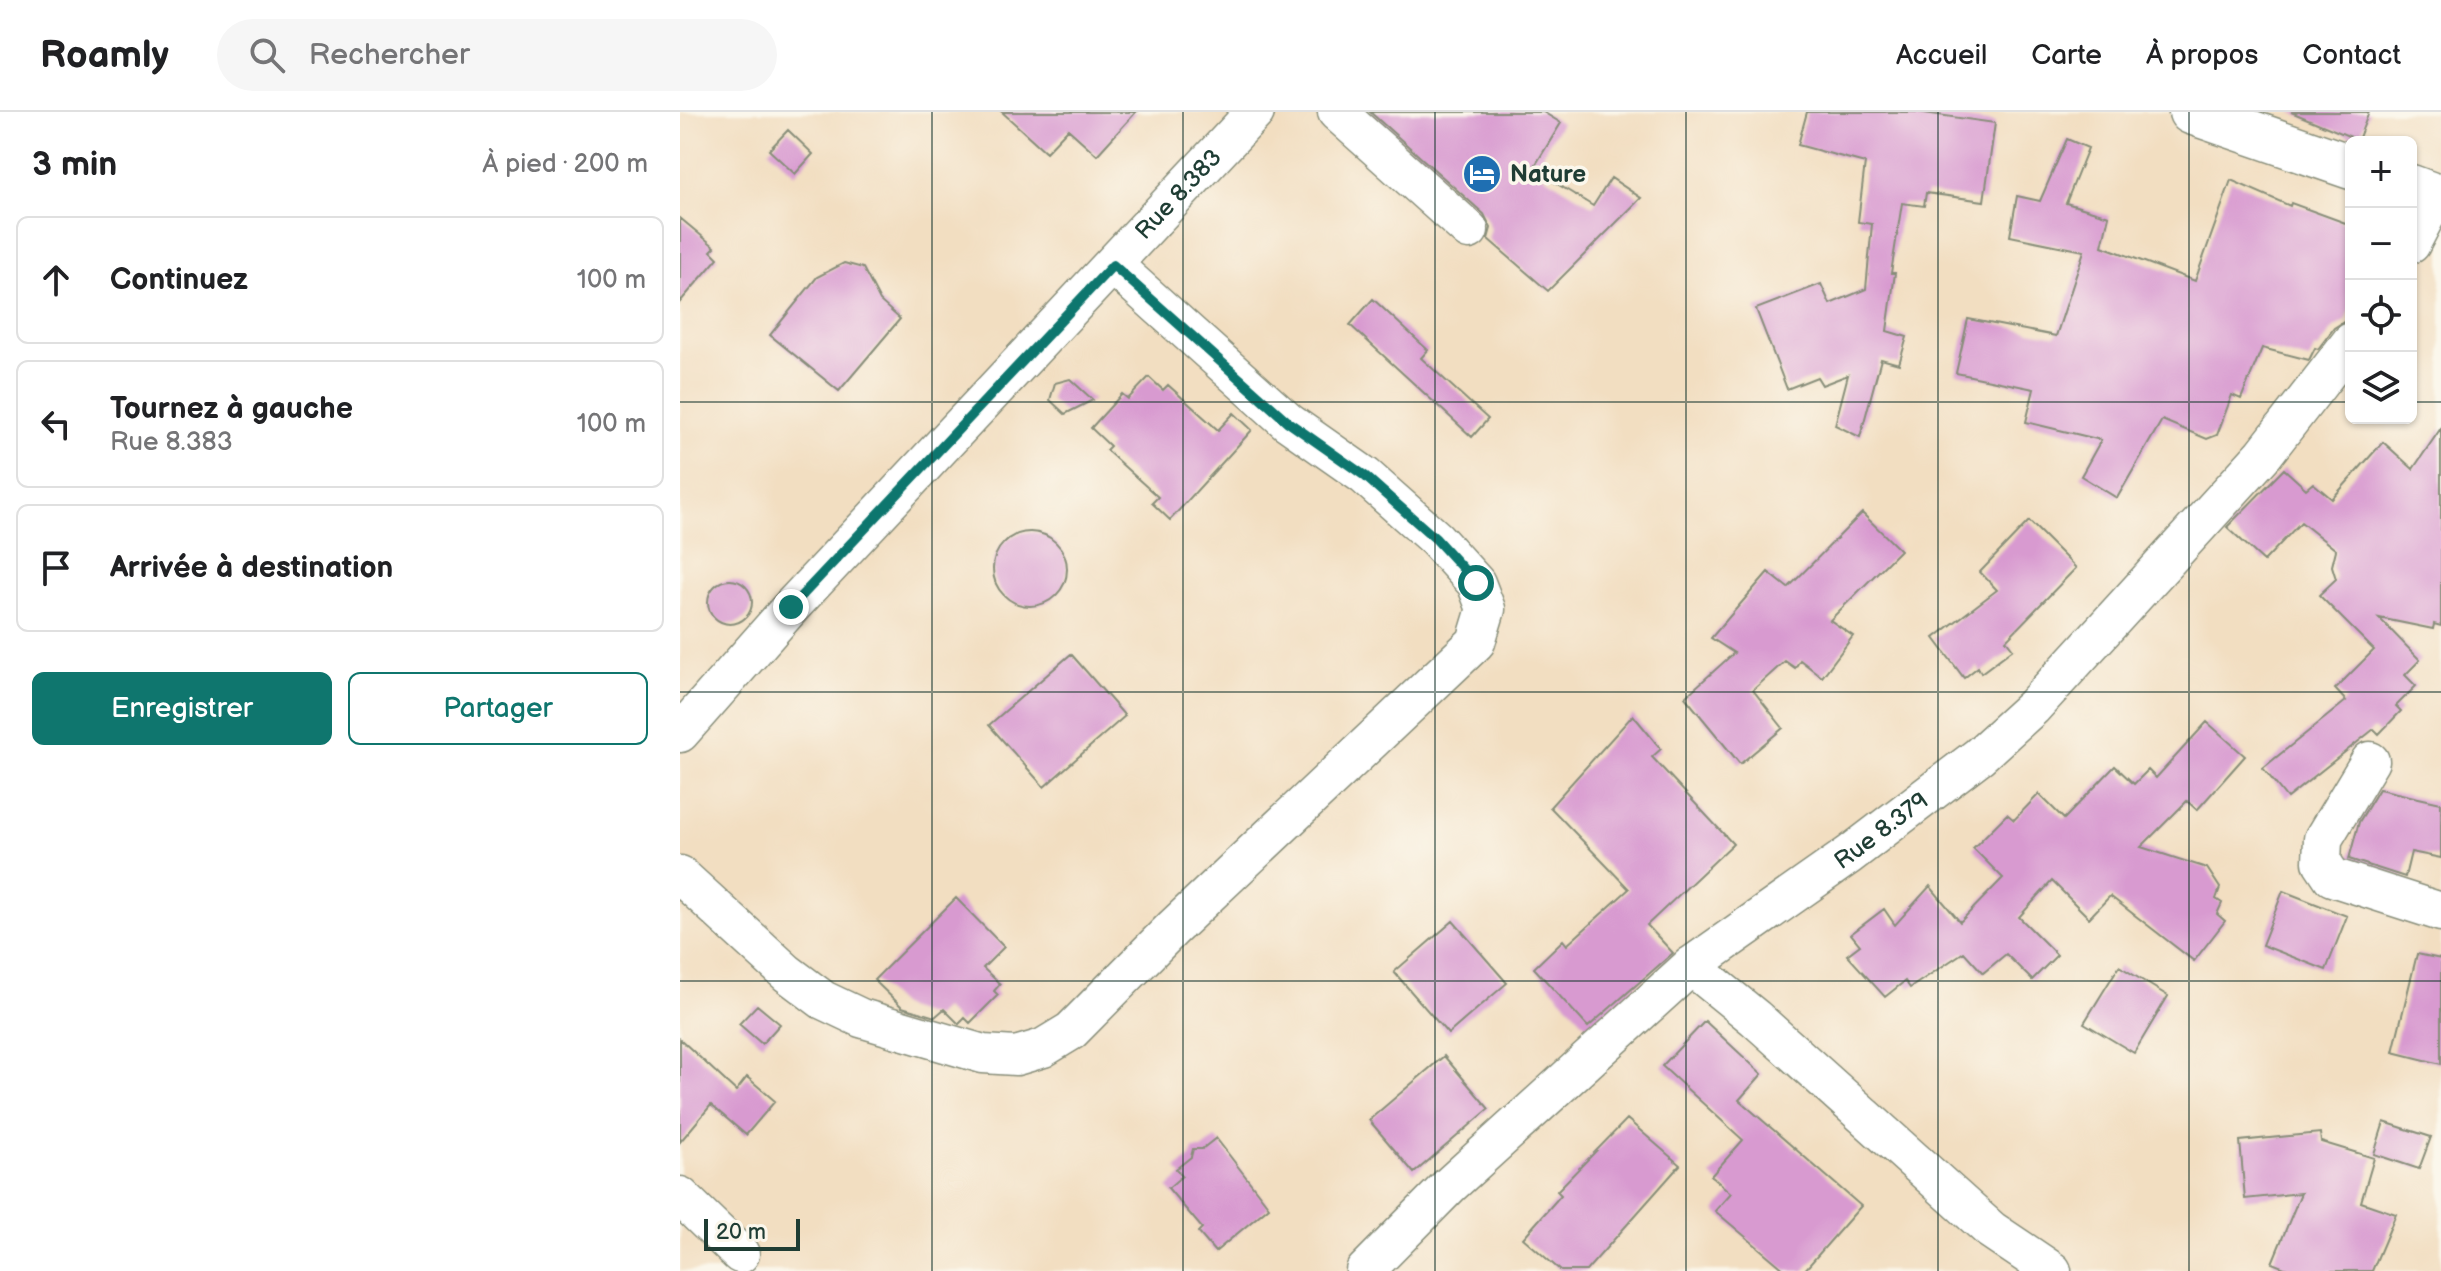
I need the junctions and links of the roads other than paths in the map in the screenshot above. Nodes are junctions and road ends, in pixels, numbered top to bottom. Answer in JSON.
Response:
{"nodes":[{"id":1,"x":1255,"y":112,"type":"edge"},
{"id":2,"x":1337,"y":112,"type":"edge"},
{"id":3,"x":2202,"y":114,"type":"edge"},
{"id":4,"x":2345,"y":165,"type":"edge"},
{"id":5,"x":2429,"y":194,"type":"edge"},
{"id":6,"x":2417,"y":227,"type":"edge"},
{"id":7,"x":1469,"y":230,"type":"dead end"},
{"id":8,"x":1113,"y":265,"type":"junction"},
{"id":9,"x":2345,"y":350,"type":"edge"},
{"id":10,"x":680,"y":733,"type":"edge"},
{"id":11,"x":2370,"y":761,"type":"dead end"},
{"id":12,"x":680,"y":875,"type":"edge"},
{"id":13,"x":2441,"y":912,"type":"edge"},
{"id":14,"x":1691,"y":966,"type":"junction"},
{"id":15,"x":680,"y":1196,"type":"edge"},
{"id":16,"x":740,"y":1254,"type":"dead end"},
{"id":17,"x":1365,"y":1271,"type":"edge"},
{"id":18,"x":2052,"y":1271,"type":"edge"}],
"edges":[{"from":1,"to":8,"type":"street","name":"Rue 8.383"},
{"from":2,"to":7,"type":"street"},
{"from":3,"to":4,"type":"street"},
{"from":5,"to":6,"type":"street"},
{"from":8,"to":10,"type":"street","name":"Rue 8.383"},
{"from":8,"to":12,"type":"street"},
{"from":9,"to":14,"type":"street","name":"Rue 8.379"},
{"from":11,"to":13,"type":"street"},
{"from":14,"to":17,"type":"street","name":"Rue 8.379"},
{"from":14,"to":18,"type":"street"},
{"from":15,"to":16,"type":"street"}]}
